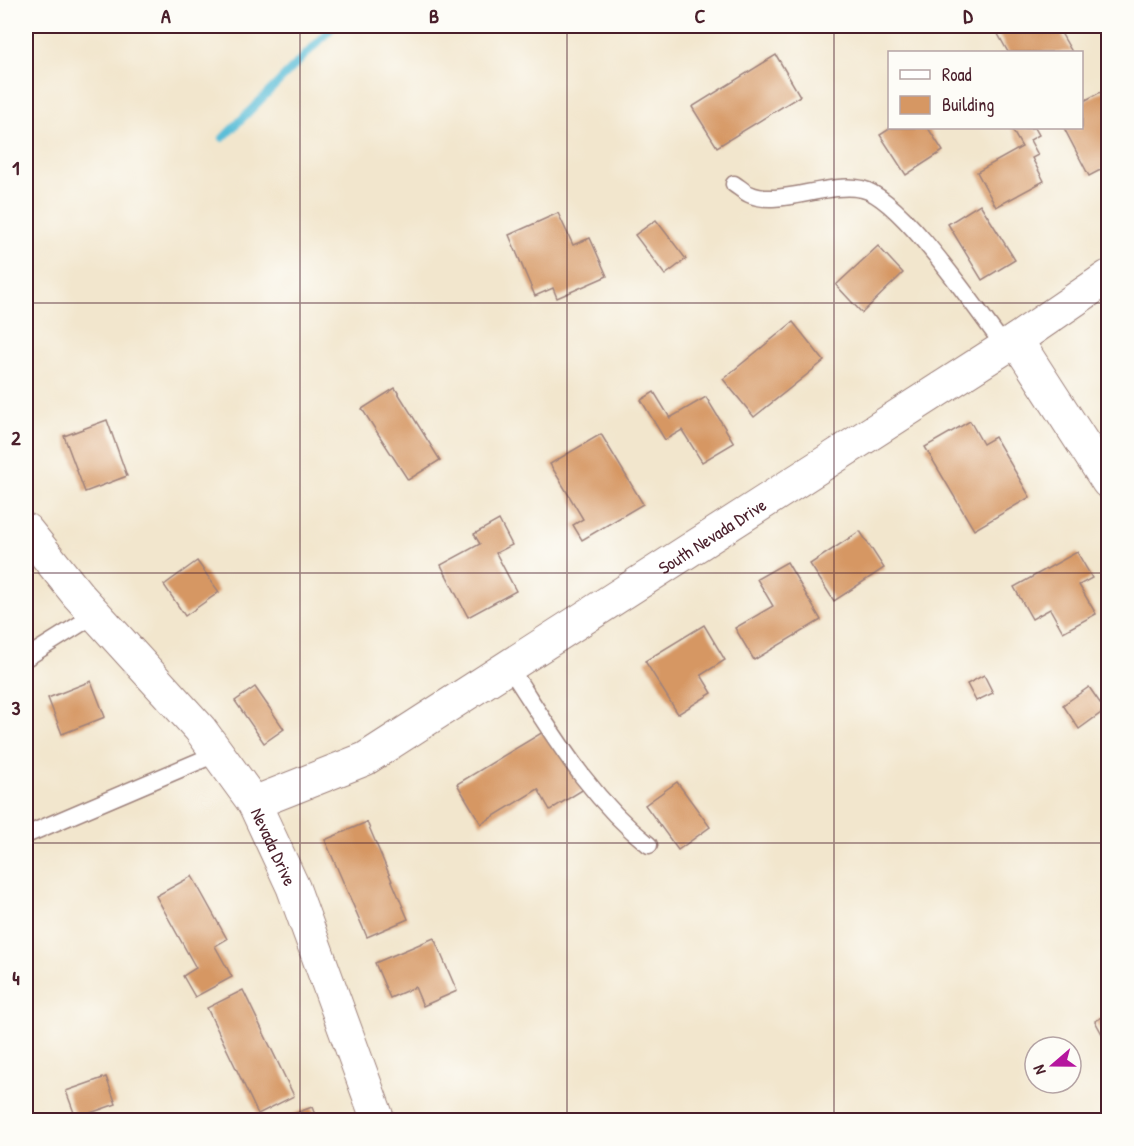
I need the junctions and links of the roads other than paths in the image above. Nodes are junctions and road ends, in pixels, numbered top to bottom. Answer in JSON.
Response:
{"nodes":[{"id":1,"x":734,"y":184,"type":"dead end"},
{"id":2,"x":1108,"y":277,"type":"edge"},
{"id":3,"x":1010,"y":343,"type":"junction"},
{"id":4,"x":1108,"y":482,"type":"edge"},
{"id":5,"x":26,"y":530,"type":"edge"},
{"id":6,"x":96,"y":614,"type":"junction"},
{"id":7,"x":26,"y":658,"type":"edge"},
{"id":8,"x":509,"y":667,"type":"junction"},
{"id":9,"x":218,"y":753,"type":"junction"},
{"id":10,"x":254,"y":803,"type":"junction"},
{"id":11,"x":26,"y":835,"type":"edge"},
{"id":12,"x":649,"y":845,"type":"dead end"},
{"id":13,"x":378,"y":1120,"type":"edge"}],
"edges":[{"from":1,"to":3,"type":"lane"},
{"from":2,"to":3,"type":"street","name":"South Nevada Drive"},
{"from":3,"to":4,"type":"street"},
{"from":3,"to":8,"type":"street","name":"South Nevada Drive"},
{"from":5,"to":6,"type":"street","name":"Nevada Drive"},
{"from":6,"to":7,"type":"lane"},
{"from":6,"to":9,"type":"street","name":"Nevada Drive"},
{"from":8,"to":10,"type":"street","name":"South Nevada Drive"},
{"from":8,"to":12,"type":"lane"},
{"from":9,"to":10,"type":"street","name":"Nevada Drive"},
{"from":9,"to":11,"type":"lane"},
{"from":10,"to":13,"type":"street","name":"Nevada Drive"}]}
